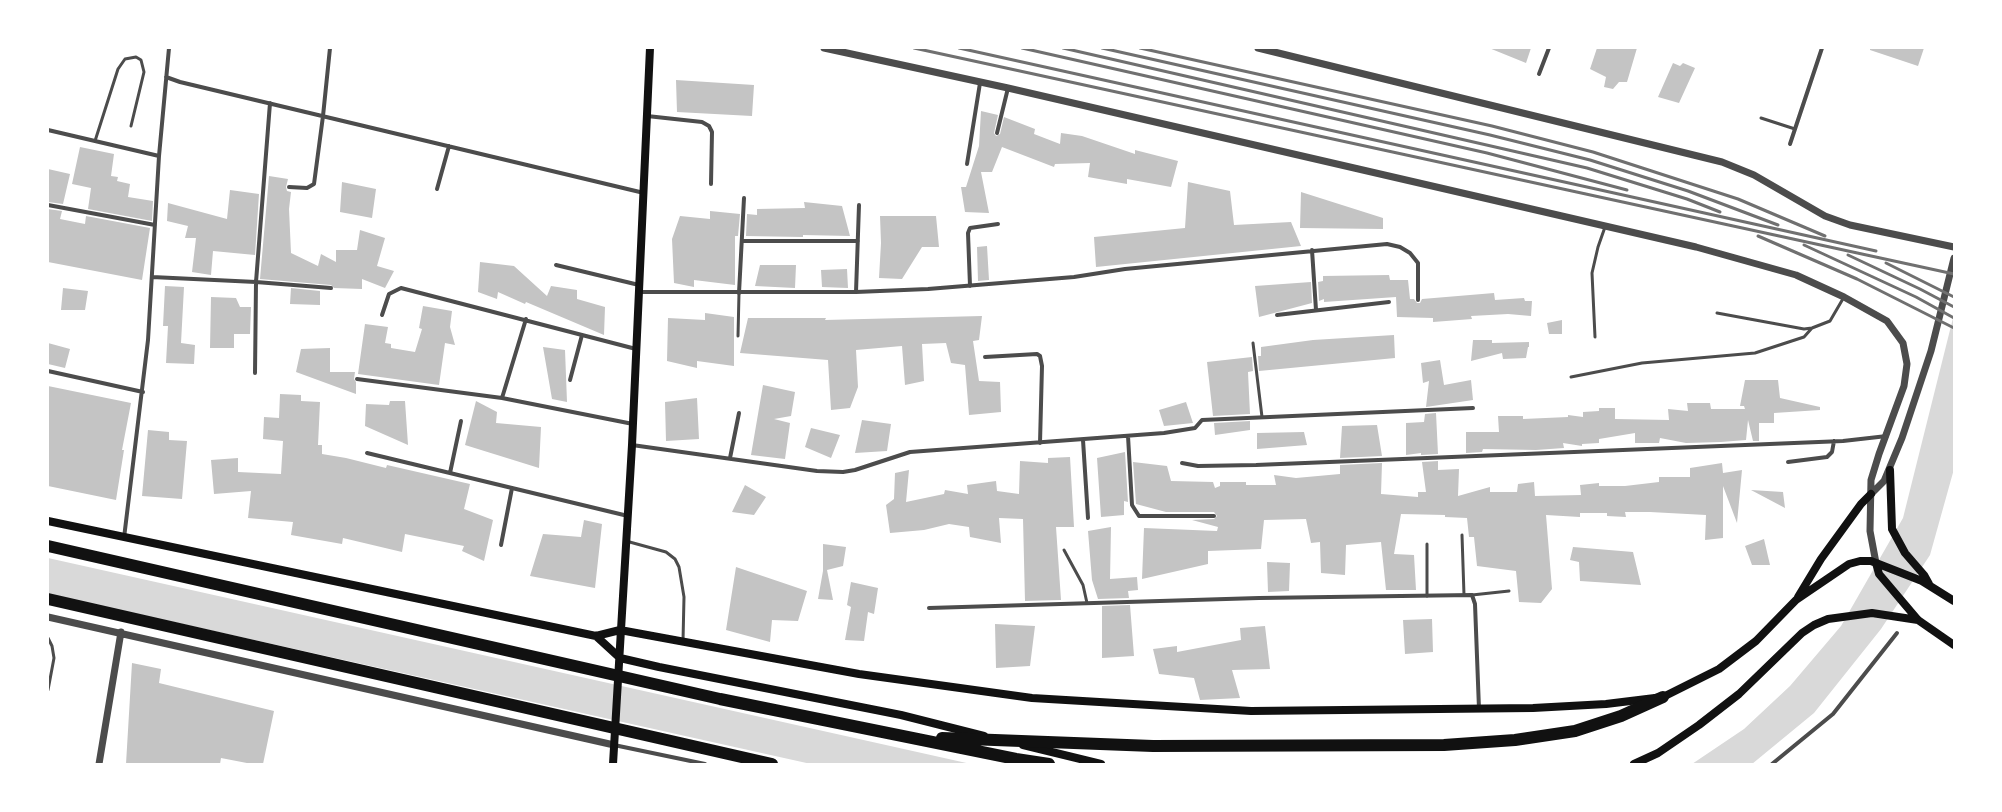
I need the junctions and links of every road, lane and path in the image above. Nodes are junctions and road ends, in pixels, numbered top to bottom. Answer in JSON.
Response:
{"nodes":[{"id":1,"x":169,"y":48,"type":"edge"},
{"id":2,"x":330,"y":48,"type":"edge"},
{"id":3,"x":650,"y":48,"type":"edge"},
{"id":4,"x":824,"y":48,"type":"edge"},
{"id":5,"x":1262,"y":48,"type":"edge"},
{"id":6,"x":1549,"y":48,"type":"edge"},
{"id":7,"x":1822,"y":48,"type":"edge"},
{"id":8,"x":1286,"y":51,"type":"edge"},
{"id":9,"x":1539,"y":74,"type":"dead end"},
{"id":10,"x":166,"y":77,"type":"junction"},
{"id":11,"x":980,"y":83,"type":"junction"},
{"id":12,"x":1008,"y":88,"type":"junction"},
{"id":13,"x":270,"y":103,"type":"junction"},
{"id":14,"x":324,"y":116,"type":"junction"},
{"id":15,"x":647,"y":116,"type":"junction"},
{"id":16,"x":1761,"y":118,"type":"dead end"},
{"id":17,"x":131,"y":126,"type":"dead end"},
{"id":18,"x":1795,"y":129,"type":"junction"},
{"id":19,"x":48,"y":130,"type":"edge"},
{"id":20,"x":997,"y":133,"type":"dead end"},
{"id":21,"x":96,"y":140,"type":"junction"},
{"id":22,"x":1790,"y":144,"type":"dead end"},
{"id":23,"x":449,"y":146,"type":"junction"},
{"id":24,"x":159,"y":156,"type":"junction"},
{"id":25,"x":967,"y":164,"type":"dead end"},
{"id":26,"x":711,"y":184,"type":"dead end"},
{"id":27,"x":289,"y":187,"type":"dead end"},
{"id":28,"x":437,"y":189,"type":"dead end"},
{"id":29,"x":645,"y":193,"type":"junction"},
{"id":30,"x":744,"y":198,"type":"dead end"},
{"id":31,"x":48,"y":205,"type":"edge"},
{"id":32,"x":859,"y":205,"type":"dead end"},
{"id":33,"x":998,"y":224,"type":"dead end"},
{"id":34,"x":155,"y":225,"type":"junction"},
{"id":35,"x":1606,"y":226,"type":"junction"},
{"id":36,"x":742,"y":241,"type":"junction"},
{"id":37,"x":858,"y":241,"type":"junction"},
{"id":38,"x":1954,"y":247,"type":"edge"},
{"id":39,"x":1312,"y":250,"type":"junction"},
{"id":40,"x":1954,"y":258,"type":"edge"},
{"id":41,"x":556,"y":265,"type":"dead end"},
{"id":42,"x":152,"y":277,"type":"junction"},
{"id":43,"x":256,"y":282,"type":"junction"},
{"id":44,"x":970,"y":286,"type":"junction"},
{"id":45,"x":331,"y":288,"type":"dead end"},
{"id":46,"x":639,"y":289,"type":"junction"},
{"id":47,"x":856,"y":292,"type":"junction"},
{"id":48,"x":739,"y":293,"type":"junction"},
{"id":49,"x":1844,"y":296,"type":"junction"},
{"id":50,"x":1418,"y":300,"type":"dead end"},
{"id":51,"x":1389,"y":302,"type":"dead end"},
{"id":52,"x":1316,"y":310,"type":"junction"},
{"id":53,"x":1717,"y":313,"type":"dead end"},
{"id":54,"x":382,"y":315,"type":"dead end"},
{"id":55,"x":1277,"y":316,"type":"dead end"},
{"id":56,"x":526,"y":319,"type":"junction"},
{"id":57,"x":1812,"y":328,"type":"junction"},
{"id":58,"x":582,"y":335,"type":"junction"},
{"id":59,"x":738,"y":336,"type":"dead end"},
{"id":60,"x":1595,"y":337,"type":"dead end"},
{"id":61,"x":1253,"y":343,"type":"dead end"},
{"id":62,"x":637,"y":349,"type":"junction"},
{"id":63,"x":985,"y":357,"type":"dead end"},
{"id":64,"x":48,"y":371,"type":"edge"},
{"id":65,"x":254,"y":373,"type":"dead end"},
{"id":66,"x":1571,"y":377,"type":"dead end"},
{"id":67,"x":357,"y":378,"type":"dead end"},
{"id":68,"x":570,"y":380,"type":"dead end"},
{"id":69,"x":143,"y":392,"type":"junction"},
{"id":70,"x":502,"y":398,"type":"junction"},
{"id":71,"x":1473,"y":408,"type":"dead end"},
{"id":72,"x":739,"y":413,"type":"dead end"},
{"id":73,"x":1262,"y":417,"type":"junction"},
{"id":74,"x":461,"y":422,"type":"dead end"},
{"id":75,"x":633,"y":424,"type":"junction"},
{"id":76,"x":1128,"y":436,"type":"junction"},
{"id":77,"x":1887,"y":436,"type":"junction"},
{"id":78,"x":1083,"y":440,"type":"junction"},
{"id":79,"x":1834,"y":441,"type":"junction"},
{"id":80,"x":1040,"y":443,"type":"junction"},
{"id":81,"x":632,"y":445,"type":"junction"},
{"id":82,"x":367,"y":453,"type":"dead end"},
{"id":83,"x":730,"y":458,"type":"junction"},
{"id":84,"x":1788,"y":462,"type":"dead end"},
{"id":85,"x":1182,"y":463,"type":"dead end"},
{"id":86,"x":1890,"y":470,"type":"junction"},
{"id":87,"x":450,"y":473,"type":"junction"},
{"id":88,"x":1871,"y":480,"type":"junction"},
{"id":89,"x":512,"y":488,"type":"junction"},
{"id":90,"x":1871,"y":494,"type":"junction"},
{"id":91,"x":1861,"y":504,"type":"junction"},
{"id":92,"x":628,"y":516,"type":"junction"},
{"id":93,"x":1214,"y":516,"type":"dead end"},
{"id":94,"x":1088,"y":518,"type":"dead end"},
{"id":95,"x":48,"y":521,"type":"edge"},
{"id":96,"x":1462,"y":534,"type":"dead end"},
{"id":97,"x":124,"y":538,"type":"junction"},
{"id":98,"x":626,"y":541,"type":"junction"},
{"id":99,"x":1427,"y":544,"type":"dead end"},
{"id":100,"x":501,"y":545,"type":"dead end"},
{"id":101,"x":48,"y":546,"type":"edge"},
{"id":102,"x":1064,"y":550,"type":"dead end"},
{"id":103,"x":1876,"y":563,"type":"junction"},
{"id":104,"x":1929,"y":584,"type":"junction"},
{"id":105,"x":1509,"y":591,"type":"dead end"},
{"id":106,"x":1464,"y":595,"type":"junction"},
{"id":107,"x":1472,"y":595,"type":"junction"},
{"id":108,"x":1427,"y":596,"type":"junction"},
{"id":109,"x":48,"y":599,"type":"edge"},
{"id":110,"x":1796,"y":600,"type":"junction"},
{"id":111,"x":1954,"y":601,"type":"edge"},
{"id":112,"x":1087,"y":603,"type":"junction"},
{"id":113,"x":929,"y":608,"type":"dead end"},
{"id":114,"x":48,"y":617,"type":"edge"},
{"id":115,"x":1918,"y":620,"type":"junction"},
{"id":116,"x":620,"y":630,"type":"junction"},
{"id":117,"x":121,"y":632,"type":"junction"},
{"id":118,"x":1897,"y":633,"type":"dead end"},
{"id":119,"x":596,"y":636,"type":"junction"},
{"id":120,"x":48,"y":638,"type":"edge"},
{"id":121,"x":683,"y":641,"type":"junction"},
{"id":122,"x":1954,"y":644,"type":"edge"},
{"id":123,"x":620,"y":658,"type":"junction"},
{"id":124,"x":48,"y":690,"type":"edge"},
{"id":125,"x":1663,"y":697,"type":"junction"},
{"id":126,"x":1479,"y":709,"type":"junction"},
{"id":127,"x":907,"y":737,"type":"junction"},
{"id":128,"x":614,"y":745,"type":"junction"},
{"id":129,"x":99,"y":764,"type":"edge"},
{"id":130,"x":613,"y":764,"type":"edge"},
{"id":131,"x":705,"y":764,"type":"edge"},
{"id":132,"x":772,"y":764,"type":"edge"},
{"id":133,"x":1049,"y":764,"type":"edge"},
{"id":134,"x":1101,"y":764,"type":"edge"},
{"id":135,"x":1634,"y":764,"type":"edge"},
{"id":136,"x":1772,"y":764,"type":"edge"}],
"edges":[{"from":1,"to":10,"type":"street"},
{"from":2,"to":14,"type":"street"},
{"from":3,"to":15,"type":"main road"},
{"from":4,"to":11,"type":"street"},
{"from":5,"to":8,"type":"street"},
{"from":6,"to":9,"type":"street"},
{"from":7,"to":18,"type":"street"},
{"from":8,"to":38,"type":"street"},
{"from":10,"to":13,"type":"street"},
{"from":10,"to":24,"type":"street"},
{"from":11,"to":12,"type":"street"},
{"from":11,"to":25,"type":"street"},
{"from":12,"to":20,"type":"street"},
{"from":12,"to":35,"type":"street"},
{"from":13,"to":14,"type":"street"},
{"from":13,"to":43,"type":"street"},
{"from":14,"to":23,"type":"street"},
{"from":14,"to":27,"type":"street"},
{"from":15,"to":26,"type":"street"},
{"from":15,"to":29,"type":"main road"},
{"from":16,"to":18,"type":"lane"},
{"from":17,"to":21,"type":"lane"},
{"from":18,"to":22,"type":"street"},
{"from":19,"to":21,"type":"street"},
{"from":21,"to":24,"type":"street"},
{"from":23,"to":28,"type":"street"},
{"from":23,"to":29,"type":"street"},
{"from":24,"to":34,"type":"street"},
{"from":29,"to":46,"type":"main road"},
{"from":30,"to":36,"type":"street"},
{"from":31,"to":34,"type":"street"},
{"from":32,"to":37,"type":"street"},
{"from":33,"to":44,"type":"street"},
{"from":34,"to":42,"type":"street"},
{"from":35,"to":49,"type":"street"},
{"from":35,"to":60,"type":"lane"},
{"from":36,"to":37,"type":"street"},
{"from":36,"to":48,"type":"street"},
{"from":37,"to":47,"type":"street"},
{"from":39,"to":44,"type":"street"},
{"from":39,"to":50,"type":"street"},
{"from":39,"to":52,"type":"street"},
{"from":40,"to":86,"type":"street"},
{"from":41,"to":46,"type":"street"},
{"from":42,"to":43,"type":"street"},
{"from":42,"to":69,"type":"street"},
{"from":43,"to":45,"type":"street"},
{"from":43,"to":65,"type":"street"},
{"from":44,"to":47,"type":"street"},
{"from":46,"to":48,"type":"street"},
{"from":46,"to":62,"type":"main road"},
{"from":47,"to":48,"type":"street"},
{"from":48,"to":59,"type":"lane"},
{"from":49,"to":57,"type":"lane"},
{"from":49,"to":77,"type":"street"},
{"from":51,"to":52,"type":"street"},
{"from":52,"to":55,"type":"street"},
{"from":53,"to":57,"type":"lane"},
{"from":54,"to":56,"type":"street"},
{"from":56,"to":58,"type":"street"},
{"from":56,"to":70,"type":"street"},
{"from":57,"to":66,"type":"lane"},
{"from":58,"to":62,"type":"street"},
{"from":58,"to":68,"type":"street"},
{"from":61,"to":73,"type":"lane"},
{"from":62,"to":75,"type":"main road"},
{"from":63,"to":80,"type":"street"},
{"from":64,"to":69,"type":"street"},
{"from":67,"to":70,"type":"street"},
{"from":69,"to":97,"type":"street"},
{"from":70,"to":75,"type":"street"},
{"from":71,"to":73,"type":"street"},
{"from":72,"to":83,"type":"street"},
{"from":73,"to":76,"type":"street"},
{"from":74,"to":87,"type":"street"},
{"from":75,"to":81,"type":"main road"},
{"from":76,"to":78,"type":"street"},
{"from":76,"to":93,"type":"street"},
{"from":77,"to":79,"type":"street"},
{"from":77,"to":88,"type":"street"},
{"from":78,"to":80,"type":"street"},
{"from":78,"to":94,"type":"street"},
{"from":79,"to":84,"type":"street"},
{"from":79,"to":85,"type":"street"},
{"from":80,"to":83,"type":"street"},
{"from":81,"to":83,"type":"street"},
{"from":81,"to":92,"type":"main road"},
{"from":82,"to":87,"type":"street"},
{"from":86,"to":90,"type":"street"},
{"from":86,"to":104,"type":"main road"},
{"from":87,"to":89,"type":"street"},
{"from":88,"to":90,"type":"street"},
{"from":88,"to":91,"type":"street"},
{"from":89,"to":92,"type":"street"},
{"from":89,"to":100,"type":"street"},
{"from":90,"to":91,"type":"main road"},
{"from":90,"to":103,"type":"street"},
{"from":91,"to":110,"type":"main road"},
{"from":92,"to":98,"type":"main road"},
{"from":95,"to":97,"type":"main road"},
{"from":96,"to":106,"type":"lane"},
{"from":97,"to":119,"type":"main road"},
{"from":98,"to":116,"type":"main road"},
{"from":98,"to":121,"type":"lane"},
{"from":99,"to":108,"type":"lane"},
{"from":101,"to":127,"type":"highway"},
{"from":102,"to":112,"type":"lane"},
{"from":103,"to":104,"type":"main road"},
{"from":103,"to":110,"type":"main road"},
{"from":103,"to":115,"type":"main road"},
{"from":104,"to":111,"type":"main road"},
{"from":105,"to":107,"type":"lane"},
{"from":106,"to":107,"type":"street"},
{"from":106,"to":108,"type":"street"},
{"from":107,"to":126,"type":"street"},
{"from":108,"to":112,"type":"street"},
{"from":109,"to":132,"type":"highway"},
{"from":110,"to":125,"type":"main road"},
{"from":112,"to":113,"type":"street"},
{"from":114,"to":117,"type":"street"},
{"from":115,"to":122,"type":"main road"},
{"from":115,"to":135,"type":"main road"},
{"from":116,"to":119,"type":"main road"},
{"from":116,"to":121,"type":"main road"},
{"from":116,"to":123,"type":"main road"},
{"from":117,"to":128,"type":"street"},
{"from":117,"to":129,"type":"street"},
{"from":118,"to":136,"type":"street"},
{"from":119,"to":123,"type":"main road"},
{"from":120,"to":124,"type":"lane"},
{"from":121,"to":126,"type":"main road"},
{"from":123,"to":128,"type":"main road"},
{"from":123,"to":134,"type":"main road"},
{"from":125,"to":126,"type":"main road"},
{"from":125,"to":127,"type":"highway"},
{"from":127,"to":133,"type":"highway"},
{"from":128,"to":130,"type":"main road"},
{"from":128,"to":131,"type":"street"}]}
